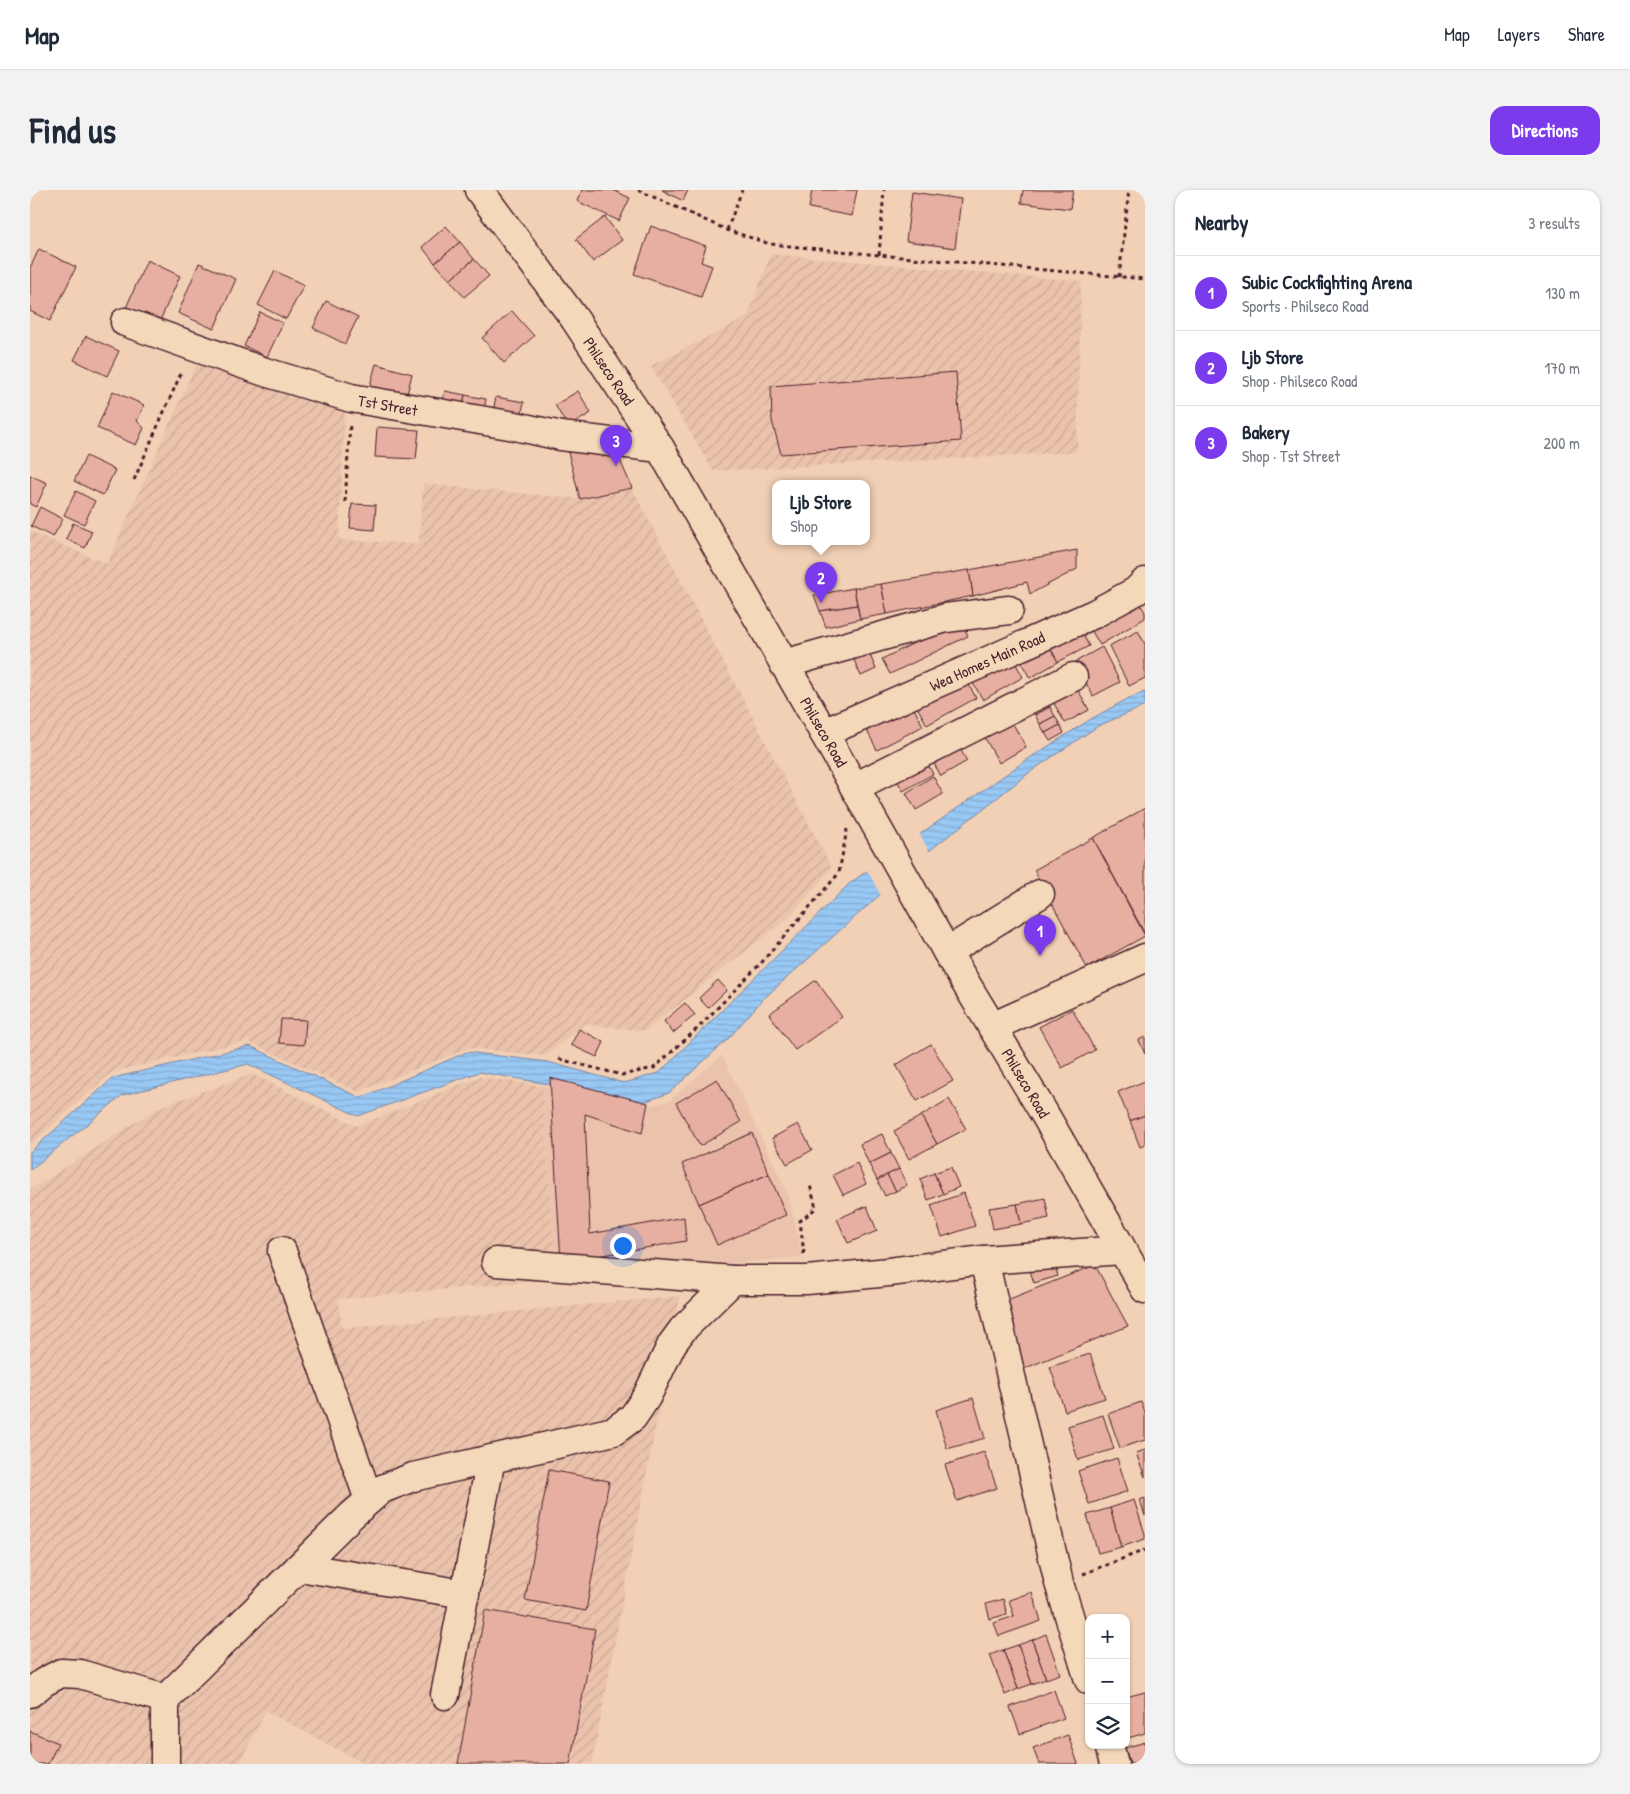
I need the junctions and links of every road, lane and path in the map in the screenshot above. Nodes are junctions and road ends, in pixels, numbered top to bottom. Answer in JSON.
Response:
{"nodes":[{"id":1,"x":479,"y":190,"type":"edge"},
{"id":2,"x":638,"y":190,"type":"edge"},
{"id":3,"x":742,"y":190,"type":"edge"},
{"id":4,"x":884,"y":190,"type":"edge"},
{"id":5,"x":1129,"y":190,"type":"edge"},
{"id":6,"x":728,"y":230,"type":"junction"},
{"id":7,"x":879,"y":255,"type":"junction"},
{"id":8,"x":1119,"y":277,"type":"junction"},
{"id":9,"x":1145,"y":279,"type":"edge"},
{"id":10,"x":125,"y":322,"type":"dead end"},
{"id":11,"x":194,"y":346,"type":"junction"},
{"id":12,"x":351,"y":398,"type":"junction"},
{"id":13,"x":660,"y":448,"type":"junction"},
{"id":14,"x":134,"y":480,"type":"dead end"},
{"id":15,"x":345,"y":502,"type":"dead end"},
{"id":16,"x":1145,"y":582,"type":"edge"},
{"id":17,"x":1009,"y":610,"type":"dead end"},
{"id":18,"x":784,"y":664,"type":"junction"},
{"id":19,"x":1073,"y":677,"type":"dead end"},
{"id":20,"x":824,"y":732,"type":"junction"},
{"id":21,"x":855,"y":787,"type":"junction"},
{"id":22,"x":1040,"y":894,"type":"dead end"},
{"id":23,"x":947,"y":952,"type":"junction"},
{"id":24,"x":1145,"y":958,"type":"edge"},
{"id":25,"x":992,"y":1027,"type":"junction"},
{"id":26,"x":559,"y":1059,"type":"dead end"},
{"id":27,"x":810,"y":1185,"type":"dead end"},
{"id":28,"x":1122,"y":1250,"type":"junction"},
{"id":29,"x":282,"y":1251,"type":"dead end"},
{"id":30,"x":984,"y":1260,"type":"junction"},
{"id":31,"x":496,"y":1262,"type":"dead end"},
{"id":32,"x":733,"y":1280,"type":"junction"},
{"id":33,"x":807,"y":1280,"type":"junction"},
{"id":34,"x":1145,"y":1289,"type":"edge"},
{"id":35,"x":491,"y":1459,"type":"junction"},
{"id":36,"x":369,"y":1500,"type":"junction"},
{"id":37,"x":1145,"y":1550,"type":"edge"},
{"id":38,"x":299,"y":1567,"type":"junction"},
{"id":39,"x":1059,"y":1583,"type":"junction"},
{"id":40,"x":465,"y":1594,"type":"junction"},
{"id":41,"x":1085,"y":1667,"type":"edge"},
{"id":42,"x":30,"y":1693,"type":"edge"},
{"id":43,"x":445,"y":1695,"type":"dead end"},
{"id":44,"x":165,"y":1700,"type":"junction"},
{"id":45,"x":1110,"y":1749,"type":"edge"},
{"id":46,"x":165,"y":1764,"type":"edge"},
{"id":47,"x":1114,"y":1764,"type":"edge"}],
"edges":[{"from":1,"to":13,"type":"street","name":"Philseco Road"},
{"from":2,"to":6,"type":"path"},
{"from":3,"to":6,"type":"path"},
{"from":4,"to":7,"type":"path"},
{"from":5,"to":8,"type":"path"},
{"from":6,"to":7,"type":"path"},
{"from":7,"to":8,"type":"path"},
{"from":8,"to":9,"type":"path"},
{"from":10,"to":11,"type":"street","name":"Tst Street"},
{"from":11,"to":12,"type":"street","name":"Tst Street"},
{"from":11,"to":14,"type":"path"},
{"from":12,"to":13,"type":"street","name":"Tst Street"},
{"from":12,"to":15,"type":"path"},
{"from":13,"to":18,"type":"street","name":"Philseco Road"},
{"from":16,"to":20,"type":"street","name":"Wea Homes Main Road"},
{"from":17,"to":18,"type":"street"},
{"from":18,"to":20,"type":"street","name":"Philseco Road"},
{"from":19,"to":21,"type":"street"},
{"from":20,"to":21,"type":"street","name":"Philseco Road"},
{"from":21,"to":23,"type":"street","name":"Philseco Road"},
{"from":21,"to":26,"type":"path"},
{"from":22,"to":23,"type":"street"},
{"from":23,"to":25,"type":"street","name":"Philseco Road"},
{"from":24,"to":25,"type":"street"},
{"from":25,"to":28,"type":"street","name":"Philseco Road"},
{"from":27,"to":33,"type":"path"},
{"from":28,"to":30,"type":"street"},
{"from":28,"to":34,"type":"street","name":"Philseco Road"},
{"from":29,"to":36,"type":"street"},
{"from":30,"to":33,"type":"street"},
{"from":30,"to":39,"type":"street"},
{"from":31,"to":32,"type":"street"},
{"from":32,"to":33,"type":"street"},
{"from":32,"to":35,"type":"street"},
{"from":35,"to":36,"type":"street"},
{"from":35,"to":40,"type":"street"},
{"from":36,"to":38,"type":"street"},
{"from":37,"to":39,"type":"path"},
{"from":38,"to":40,"type":"street"},
{"from":38,"to":44,"type":"street"},
{"from":39,"to":41,"type":"street"},
{"from":40,"to":43,"type":"street"},
{"from":42,"to":44,"type":"street"},
{"from":44,"to":46,"type":"street"},
{"from":45,"to":47,"type":"street"}]}
